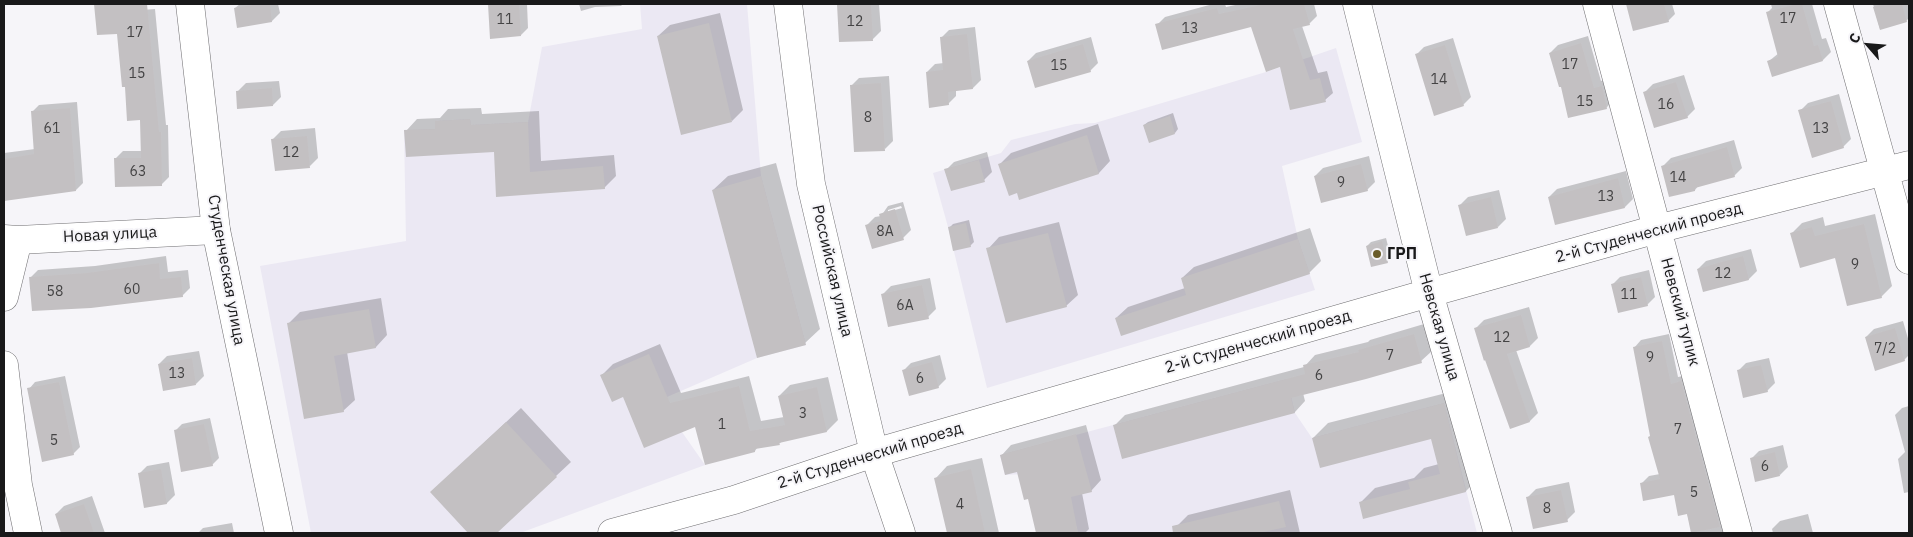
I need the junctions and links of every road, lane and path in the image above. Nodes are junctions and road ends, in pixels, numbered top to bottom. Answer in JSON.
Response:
{"nodes":[{"id":1,"x":190,"y":4,"type":"edge"},
{"id":2,"x":788,"y":4,"type":"edge"},
{"id":3,"x":1357,"y":4,"type":"edge"},
{"id":4,"x":1596,"y":4,"type":"edge"},
{"id":5,"x":1838,"y":4,"type":"edge"},
{"id":6,"x":1897,"y":168,"type":"edge"},
{"id":7,"x":1658,"y":229,"type":"junction"},
{"id":8,"x":216,"y":230,"type":"junction"},
{"id":9,"x":11,"y":240,"type":"edge"},
{"id":10,"x":1909,"y":260,"type":"edge"},
{"id":11,"x":1429,"y":293,"type":"junction"},
{"id":12,"x":4,"y":297,"type":"edge"},
{"id":13,"x":4,"y":365,"type":"edge"},
{"id":14,"x":874,"y":453,"type":"junction"},
{"id":15,"x":28,"y":533,"type":"edge"},
{"id":16,"x":279,"y":533,"type":"edge"},
{"id":17,"x":612,"y":533,"type":"edge"},
{"id":18,"x":901,"y":533,"type":"edge"},
{"id":19,"x":1498,"y":533,"type":"edge"},
{"id":20,"x":1738,"y":533,"type":"edge"}],
"edges":[{"from":1,"to":8,"type":"street","name":"Студенческая улица"},
{"from":2,"to":14,"type":"street","name":"Российская улица"},
{"from":3,"to":11,"type":"street","name":"Невская улица"},
{"from":4,"to":7,"type":"street","name":"Невский тупик"},
{"from":5,"to":6,"type":"street"},
{"from":6,"to":7,"type":"street","name":"2-й Студенческий проезд"},
{"from":6,"to":10,"type":"street"},
{"from":7,"to":11,"type":"street","name":"2-й Студенческий проезд"},
{"from":7,"to":20,"type":"street","name":"Невский тупик"},
{"from":8,"to":9,"type":"street","name":"Новая улица"},
{"from":8,"to":16,"type":"street","name":"Студенческая улица"},
{"from":9,"to":12,"type":"street"},
{"from":11,"to":14,"type":"street","name":"2-й Студенческий проезд"},
{"from":11,"to":19,"type":"street","name":"Невская улица"},
{"from":13,"to":15,"type":"street"},
{"from":14,"to":17,"type":"street","name":"2-й Студенческий проезд"},
{"from":14,"to":18,"type":"street","name":"Российская улица"}]}
